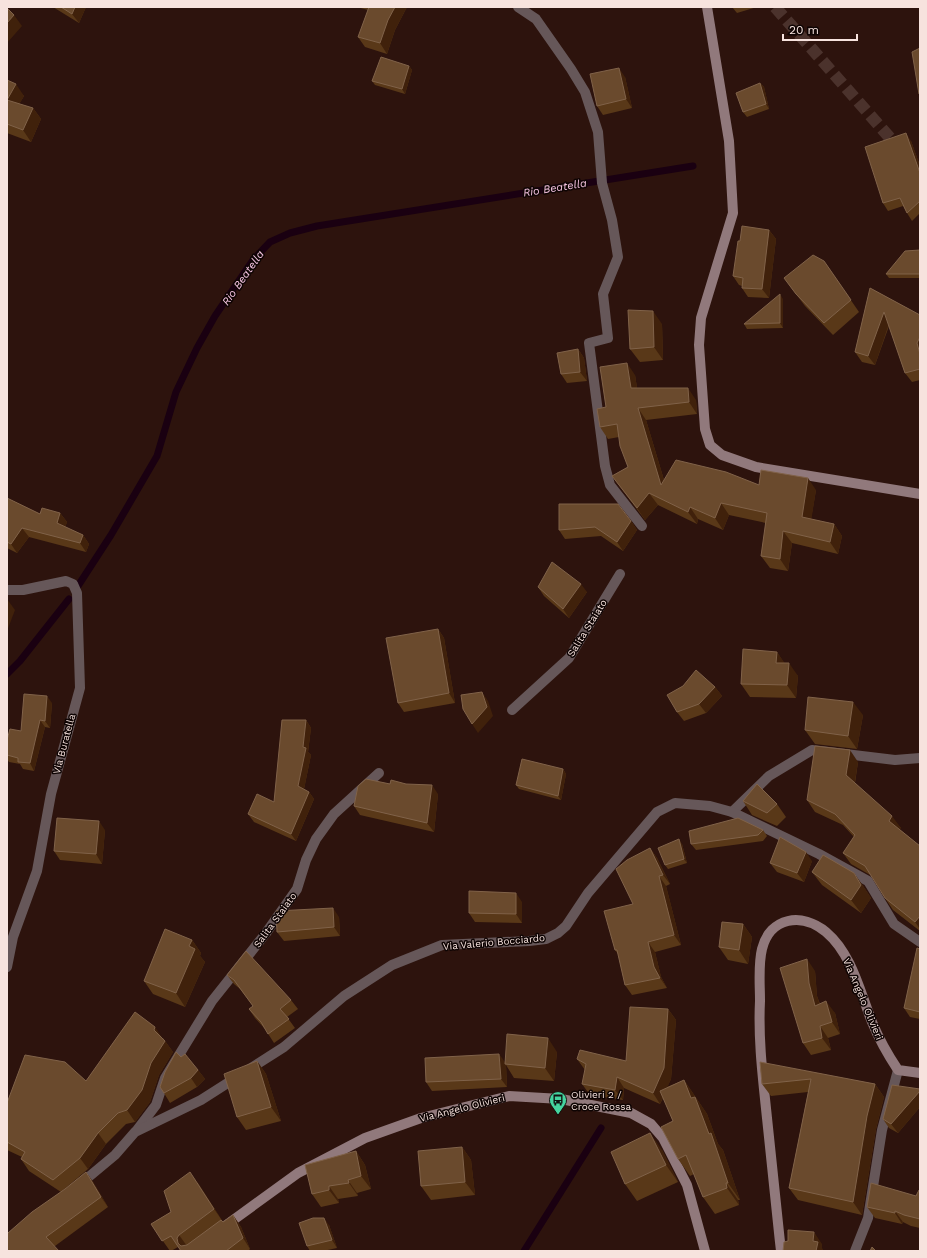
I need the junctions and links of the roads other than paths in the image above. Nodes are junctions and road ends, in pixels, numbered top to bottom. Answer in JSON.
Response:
{"nodes":[{"id":1,"x":518,"y":7,"type":"edge"},
{"id":2,"x":707,"y":7,"type":"edge"},
{"id":3,"x":920,"y":494,"type":"edge"},
{"id":4,"x":642,"y":526,"type":"dead end"},
{"id":5,"x":620,"y":574,"type":"dead end"},
{"id":6,"x":7,"y":590,"type":"edge"},
{"id":7,"x":512,"y":710,"type":"dead end"},
{"id":8,"x":920,"y":758,"type":"edge"},
{"id":9,"x":379,"y":773,"type":"dead end"},
{"id":10,"x":732,"y":812,"type":"junction"},
{"id":11,"x":920,"y":942,"type":"edge"},
{"id":12,"x":7,"y":967,"type":"edge"},
{"id":13,"x":898,"y":1070,"type":"junction"},
{"id":14,"x":920,"y":1074,"type":"edge"},
{"id":15,"x":136,"y":1132,"type":"junction"},
{"id":16,"x":68,"y":1194,"type":"edge"},
{"id":17,"x":216,"y":1233,"type":"edge"},
{"id":18,"x":705,"y":1251,"type":"edge"},
{"id":19,"x":781,"y":1251,"type":"edge"},
{"id":20,"x":855,"y":1251,"type":"edge"}],
"edges":[{"from":1,"to":4,"type":"street"},
{"from":2,"to":3,"type":"main road"},
{"from":5,"to":7,"type":"street","name":"Salita Staiato"},
{"from":6,"to":12,"type":"street","name":"Via Buratella"},
{"from":8,"to":10,"type":"street"},
{"from":9,"to":15,"type":"street","name":"Salita Staiato"},
{"from":10,"to":11,"type":"street","name":"Via Valerio Bocciardo"},
{"from":10,"to":15,"type":"street","name":"Via Valerio Bocciardo"},
{"from":13,"to":14,"type":"main road"},
{"from":13,"to":19,"type":"main road","name":"Via Angelo Olivieri"},
{"from":13,"to":20,"type":"street"},
{"from":15,"to":16,"type":"street","name":"Via Valerio Bocciardo"},
{"from":17,"to":18,"type":"main road","name":"Via Angelo Olivieri"}]}
